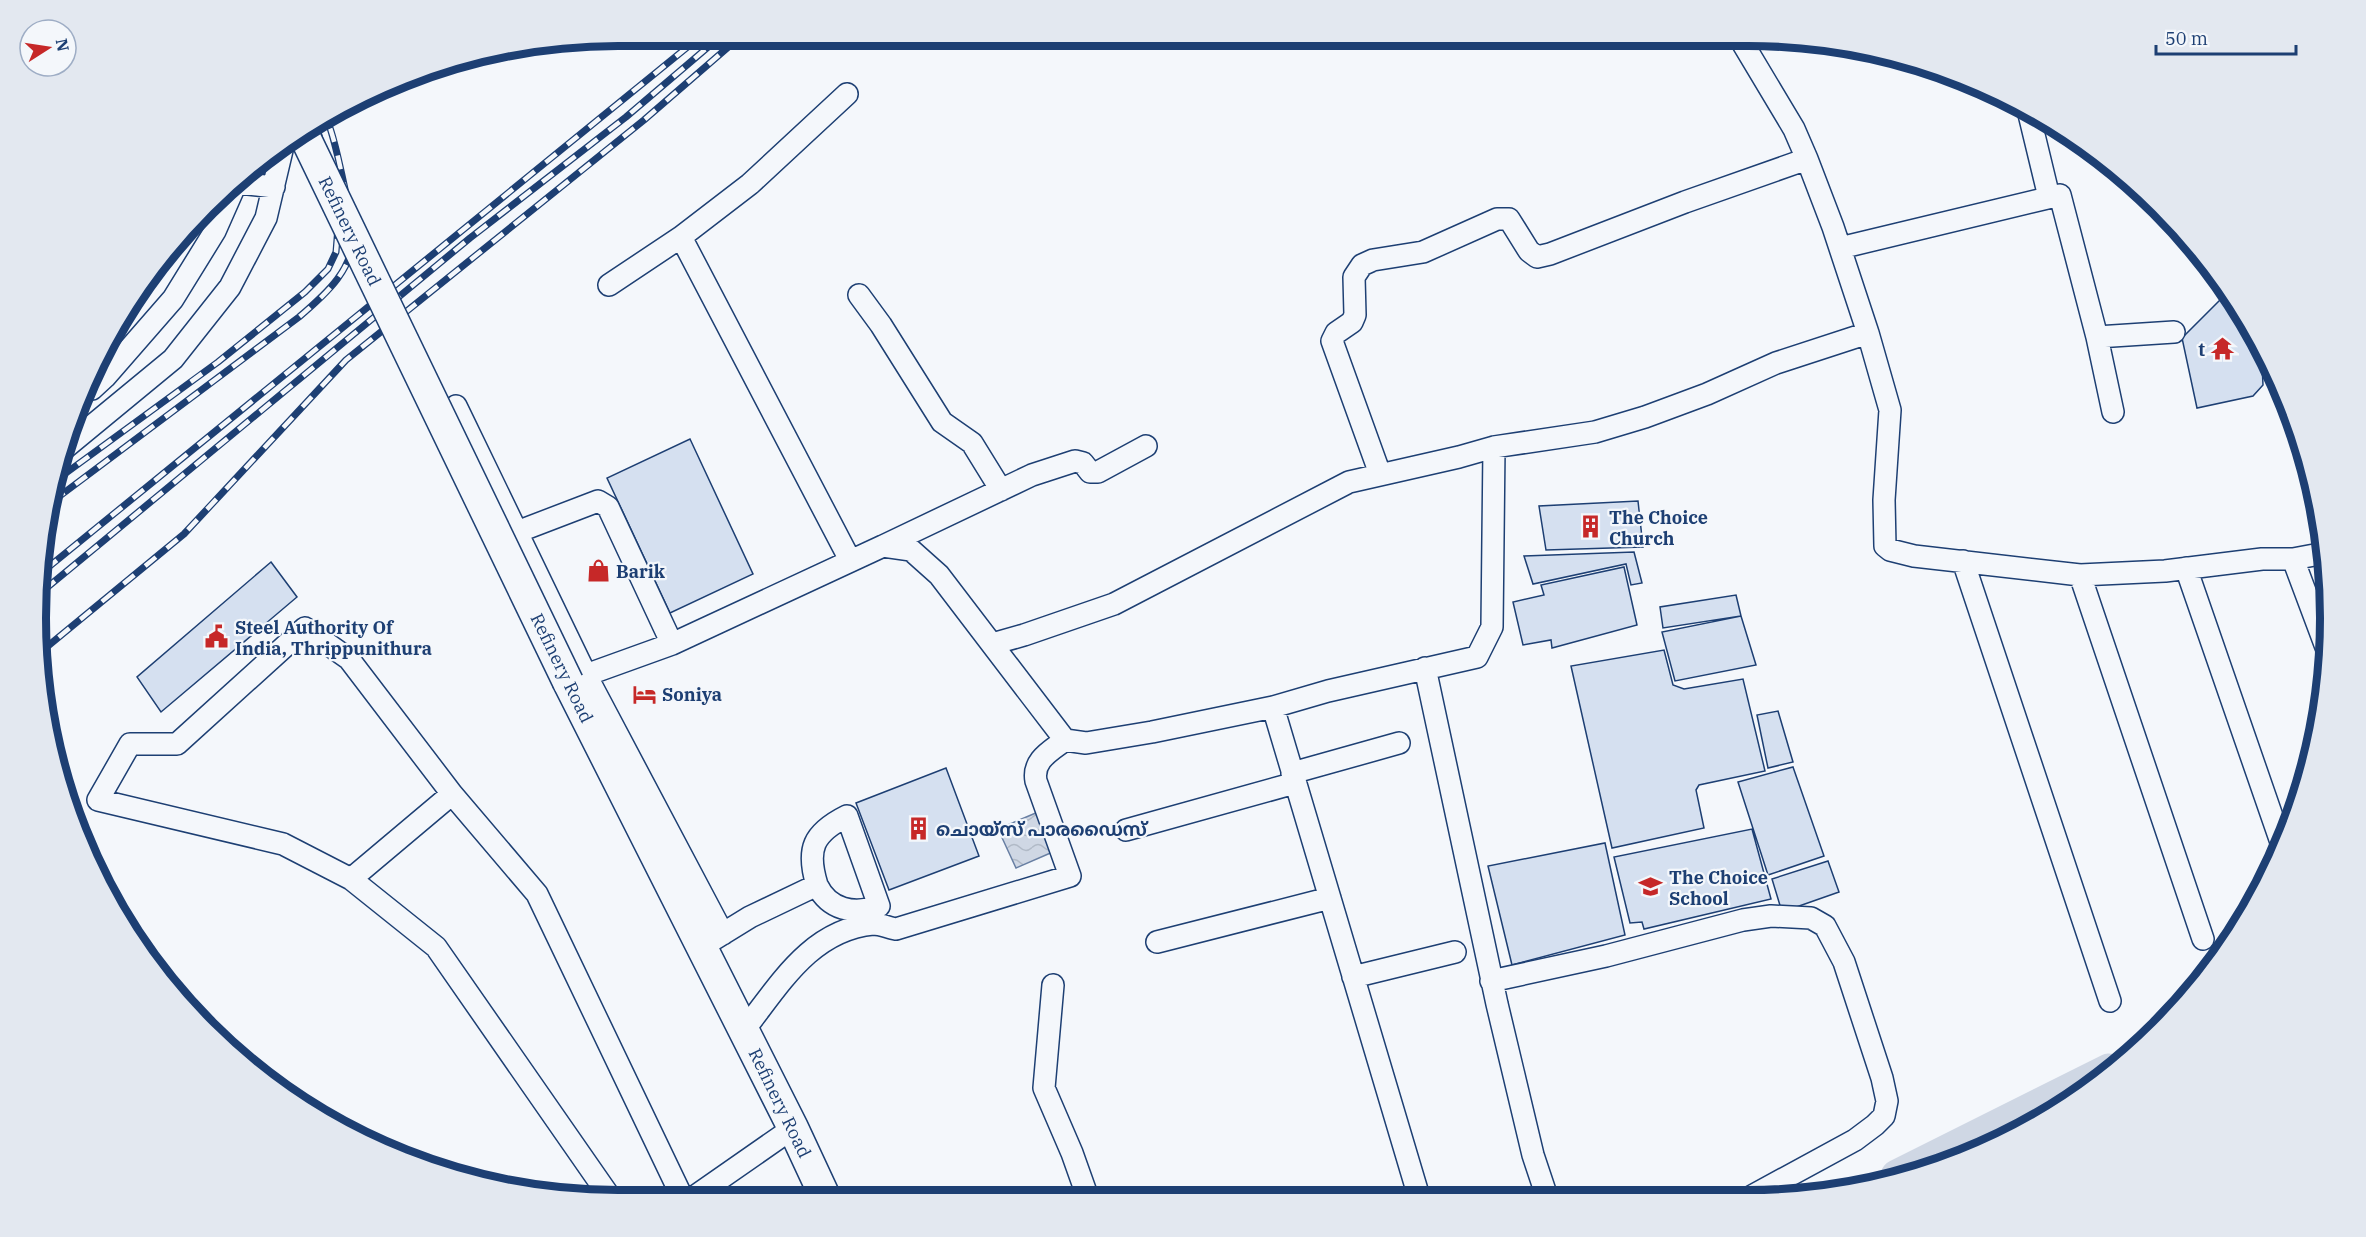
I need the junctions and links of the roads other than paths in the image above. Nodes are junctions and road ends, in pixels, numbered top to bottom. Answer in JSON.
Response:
{"nodes":[{"id":1,"x":1746,"y":47,"type":"edge"},
{"id":2,"x":848,"y":93,"type":"dead end"},
{"id":3,"x":2031,"y":121,"type":"edge"},
{"id":4,"x":306,"y":140,"type":"edge"},
{"id":5,"x":280,"y":158,"type":"edge"},
{"id":6,"x":1807,"y":159,"type":"junction"},
{"id":7,"x":246,"y":184,"type":"edge"},
{"id":8,"x":274,"y":187,"type":"junction"},
{"id":9,"x":2049,"y":197,"type":"junction"},
{"id":10,"x":229,"y":200,"type":"edge"},
{"id":11,"x":681,"y":237,"type":"junction"},
{"id":12,"x":1839,"y":248,"type":"junction"},
{"id":13,"x":609,"y":285,"type":"dead end"},
{"id":14,"x":859,"y":295,"type":"dead end"},
{"id":15,"x":2174,"y":332,"type":"dead end"},
{"id":16,"x":1868,"y":333,"type":"junction"},
{"id":17,"x":2097,"y":337,"type":"junction"},
{"id":18,"x":97,"y":385,"type":"edge"},
{"id":19,"x":456,"y":406,"type":"dead end"},
{"id":20,"x":2113,"y":412,"type":"dead end"},
{"id":21,"x":76,"y":439,"type":"edge"},
{"id":22,"x":1146,"y":446,"type":"dead end"},
{"id":23,"x":1494,"y":447,"type":"junction"},
{"id":24,"x":1380,"y":474,"type":"junction"},
{"id":25,"x":1001,"y":490,"type":"junction"},
{"id":26,"x":517,"y":532,"type":"junction"},
{"id":27,"x":883,"y":546,"type":"junction"},
{"id":28,"x":2316,"y":555,"type":"edge"},
{"id":29,"x":2293,"y":559,"type":"junction"},
{"id":30,"x":850,"y":560,"type":"junction"},
{"id":31,"x":1963,"y":561,"type":"junction"},
{"id":32,"x":2186,"y":568,"type":"junction"},
{"id":33,"x":2080,"y":575,"type":"junction"},
{"id":34,"x":2319,"y":629,"type":"edge"},
{"id":35,"x":672,"y":644,"type":"junction"},
{"id":36,"x":992,"y":644,"type":"junction"},
{"id":37,"x":1425,"y":669,"type":"junction"},
{"id":38,"x":586,"y":675,"type":"junction"},
{"id":39,"x":1273,"y":707,"type":"junction"},
{"id":40,"x":1065,"y":740,"type":"junction"},
{"id":41,"x":1399,"y":743,"type":"dead end"},
{"id":42,"x":1293,"y":778,"type":"junction"},
{"id":43,"x":452,"y":794,"type":"junction"},
{"id":44,"x":1126,"y":830,"type":"dead end"},
{"id":45,"x":2278,"y":833,"type":"edge"},
{"id":46,"x":351,"y":879,"type":"junction"},
{"id":47,"x":817,"y":885,"type":"dead end"},
{"id":48,"x":1330,"y":898,"type":"junction"},
{"id":49,"x":2203,"y":939,"type":"dead end"},
{"id":50,"x":711,"y":940,"type":"junction"},
{"id":51,"x":1157,"y":942,"type":"dead end"},
{"id":52,"x":1455,"y":952,"type":"dead end"},
{"id":53,"x":1353,"y":977,"type":"junction"},
{"id":54,"x":1491,"y":981,"type":"junction"},
{"id":55,"x":1053,"y":985,"type":"dead end"},
{"id":56,"x":2110,"y":1001,"type":"dead end"},
{"id":57,"x":744,"y":1030,"type":"junction"},
{"id":58,"x":793,"y":1128,"type":"junction"},
{"id":59,"x":605,"y":1190,"type":"edge"},
{"id":60,"x":679,"y":1190,"type":"edge"},
{"id":61,"x":704,"y":1190,"type":"edge"},
{"id":62,"x":822,"y":1190,"type":"edge"},
{"id":63,"x":1085,"y":1190,"type":"edge"},
{"id":64,"x":1417,"y":1190,"type":"edge"},
{"id":65,"x":1545,"y":1190,"type":"edge"},
{"id":66,"x":1764,"y":1190,"type":"edge"}],
"edges":[{"from":1,"to":6,"type":"street"},
{"from":2,"to":11,"type":"street"},
{"from":3,"to":9,"type":"street"},
{"from":4,"to":50,"type":"highway","name":"Refinery Road","bridge":true},
{"from":5,"to":8,"type":"street"},
{"from":6,"to":12,"type":"street"},
{"from":6,"to":24,"type":"street"},
{"from":7,"to":8,"type":"street"},
{"from":8,"to":21,"type":"street"},
{"from":9,"to":12,"type":"street"},
{"from":9,"to":17,"type":"street"},
{"from":10,"to":18,"type":"street"},
{"from":11,"to":13,"type":"street"},
{"from":11,"to":30,"type":"street"},
{"from":12,"to":16,"type":"street"},
{"from":14,"to":25,"type":"street"},
{"from":15,"to":17,"type":"street"},
{"from":16,"to":23,"type":"street"},
{"from":16,"to":31,"type":"street"},
{"from":17,"to":20,"type":"street"},
{"from":19,"to":26,"type":"street"},
{"from":22,"to":25,"type":"street"},
{"from":23,"to":24,"type":"street"},
{"from":23,"to":37,"type":"street"},
{"from":24,"to":36,"type":"street"},
{"from":25,"to":27,"type":"street"},
{"from":26,"to":35,"type":"street"},
{"from":26,"to":38,"type":"street"},
{"from":27,"to":30,"type":"street"},
{"from":27,"to":36,"type":"street"},
{"from":28,"to":29,"type":"street"},
{"from":29,"to":32,"type":"street"},
{"from":29,"to":34,"type":"street"},
{"from":30,"to":35,"type":"street"},
{"from":31,"to":33,"type":"street"},
{"from":31,"to":56,"type":"street"},
{"from":32,"to":33,"type":"street"},
{"from":32,"to":45,"type":"street"},
{"from":33,"to":49,"type":"street"},
{"from":35,"to":38,"type":"street"},
{"from":36,"to":40,"type":"street"},
{"from":37,"to":39,"type":"street"},
{"from":37,"to":54,"type":"street"},
{"from":38,"to":50,"type":"street"},
{"from":39,"to":40,"type":"street"},
{"from":39,"to":42,"type":"street"},
{"from":40,"to":57,"type":"street"},
{"from":41,"to":42,"type":"street"},
{"from":42,"to":44,"type":"street"},
{"from":42,"to":48,"type":"street"},
{"from":43,"to":46,"type":"street"},
{"from":43,"to":46,"type":"street"},
{"from":43,"to":60,"type":"street"},
{"from":46,"to":59,"type":"street"},
{"from":47,"to":50,"type":"street"},
{"from":48,"to":51,"type":"street"},
{"from":48,"to":53,"type":"street"},
{"from":50,"to":57,"type":"highway","name":"Refinery Road"},
{"from":52,"to":53,"type":"street"},
{"from":53,"to":64,"type":"street"},
{"from":54,"to":65,"type":"street"},
{"from":54,"to":66,"type":"street"},
{"from":55,"to":63,"type":"street"},
{"from":57,"to":58,"type":"highway","name":"Refinery Road"},
{"from":58,"to":61,"type":"street"},
{"from":58,"to":62,"type":"highway","name":"Refinery Road"}]}
